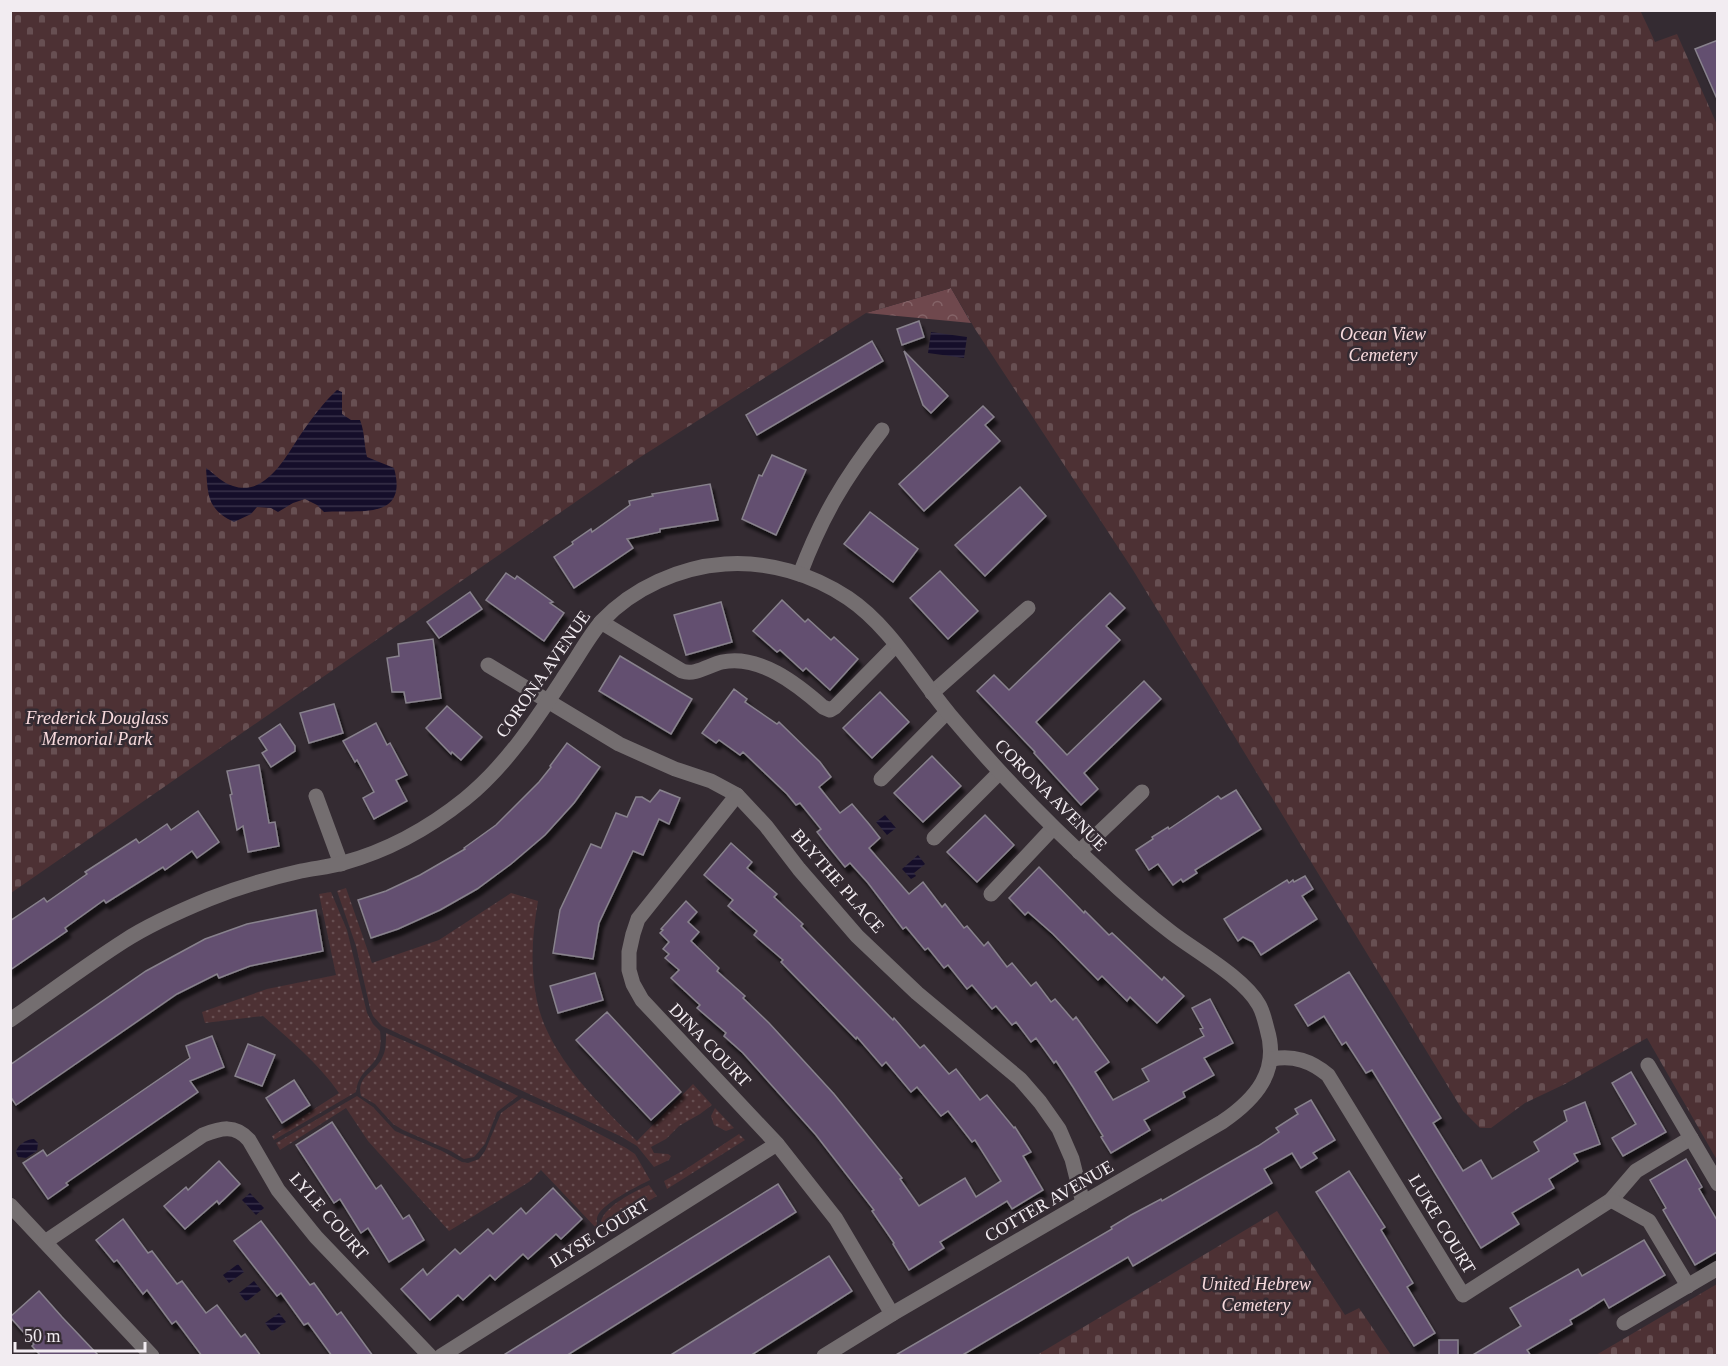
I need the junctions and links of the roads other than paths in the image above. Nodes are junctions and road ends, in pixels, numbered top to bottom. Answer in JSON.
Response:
{"nodes":[{"id":1,"x":882,"y":430,"type":"dead end"},
{"id":2,"x":800,"y":574,"type":"junction"},
{"id":3,"x":1029,"y":608,"type":"dead end"},
{"id":4,"x":601,"y":622,"type":"junction"},
{"id":5,"x":896,"y":645,"type":"junction"},
{"id":6,"x":489,"y":665,"type":"dead end"},
{"id":7,"x":932,"y":693,"type":"junction"},
{"id":8,"x":548,"y":702,"type":"junction"},
{"id":9,"x":948,"y":712,"type":"junction"},
{"id":10,"x":999,"y":773,"type":"junction"},
{"id":11,"x":881,"y":779,"type":"dead end"},
{"id":12,"x":1142,"y":792,"type":"dead end"},
{"id":13,"x":737,"y":795,"type":"junction"},
{"id":14,"x":316,"y":796,"type":"dead end"},
{"id":15,"x":1053,"y":828,"type":"junction"},
{"id":16,"x":934,"y":838,"type":"dead end"},
{"id":17,"x":1079,"y":852,"type":"junction"},
{"id":18,"x":341,"y":864,"type":"junction"},
{"id":19,"x":991,"y":894,"type":"dead end"},
{"id":20,"x":10,"y":1020,"type":"edge"},
{"id":21,"x":1272,"y":1059,"type":"junction"},
{"id":22,"x":1648,"y":1065,"type":"dead end"},
{"id":23,"x":1691,"y":1138,"type":"junction"},
{"id":24,"x":777,"y":1144,"type":"junction"},
{"id":25,"x":1718,"y":1184,"type":"edge"},
{"id":26,"x":1611,"y":1200,"type":"junction"},
{"id":27,"x":1083,"y":1203,"type":"junction"},
{"id":28,"x":10,"y":1205,"type":"edge"},
{"id":29,"x":45,"y":1242,"type":"junction"},
{"id":30,"x":1718,"y":1268,"type":"edge"},
{"id":31,"x":1688,"y":1286,"type":"junction"},
{"id":32,"x":892,"y":1314,"type":"junction"},
{"id":33,"x":1624,"y":1323,"type":"dead end"},
{"id":34,"x":152,"y":1356,"type":"edge"},
{"id":35,"x":430,"y":1356,"type":"edge"},
{"id":36,"x":441,"y":1356,"type":"edge"},
{"id":37,"x":824,"y":1356,"type":"edge"}],
"edges":[{"from":1,"to":2,"type":"street"},
{"from":2,"to":4,"type":"street","name":"CORONA AVENUE"},
{"from":2,"to":5,"type":"street","name":"CORONA AVENUE"},
{"from":3,"to":7,"type":"street"},
{"from":4,"to":5,"type":"street"},
{"from":4,"to":8,"type":"street","name":"CORONA AVENUE"},
{"from":5,"to":7,"type":"street","name":"CORONA AVENUE"},
{"from":6,"to":8,"type":"street","name":"BLYTHE PLACE"},
{"from":7,"to":9,"type":"street","name":"CORONA AVENUE"},
{"from":8,"to":13,"type":"street","name":"BLYTHE PLACE"},
{"from":8,"to":18,"type":"street","name":"CORONA AVENUE"},
{"from":9,"to":10,"type":"street","name":"CORONA AVENUE"},
{"from":9,"to":11,"type":"street"},
{"from":10,"to":15,"type":"street","name":"CORONA AVENUE"},
{"from":10,"to":16,"type":"street"},
{"from":12,"to":17,"type":"street"},
{"from":13,"to":24,"type":"street","name":"DINA COURT"},
{"from":13,"to":27,"type":"street","name":"BLYTHE PLACE"},
{"from":14,"to":18,"type":"street"},
{"from":15,"to":17,"type":"street","name":"CORONA AVENUE"},
{"from":15,"to":19,"type":"street"},
{"from":17,"to":21,"type":"street","name":"CORONA AVENUE"},
{"from":18,"to":20,"type":"street","name":"CORONA AVENUE"},
{"from":21,"to":26,"type":"street","name":"LUKE COURT"},
{"from":21,"to":27,"type":"street","name":"COTTER AVENUE"},
{"from":22,"to":23,"type":"street"},
{"from":23,"to":25,"type":"street"},
{"from":23,"to":26,"type":"street"},
{"from":24,"to":32,"type":"street","name":"DINA COURT"},
{"from":24,"to":36,"type":"street","name":"ILYSE COURT"},
{"from":26,"to":31,"type":"street"},
{"from":27,"to":32,"type":"street","name":"COTTER AVENUE"},
{"from":28,"to":29,"type":"street"},
{"from":29,"to":34,"type":"street"},
{"from":29,"to":35,"type":"street","name":"LYLE COURT"},
{"from":30,"to":31,"type":"street"},
{"from":31,"to":33,"type":"street"},
{"from":32,"to":37,"type":"street","name":"COTTER AVENUE"}]}
